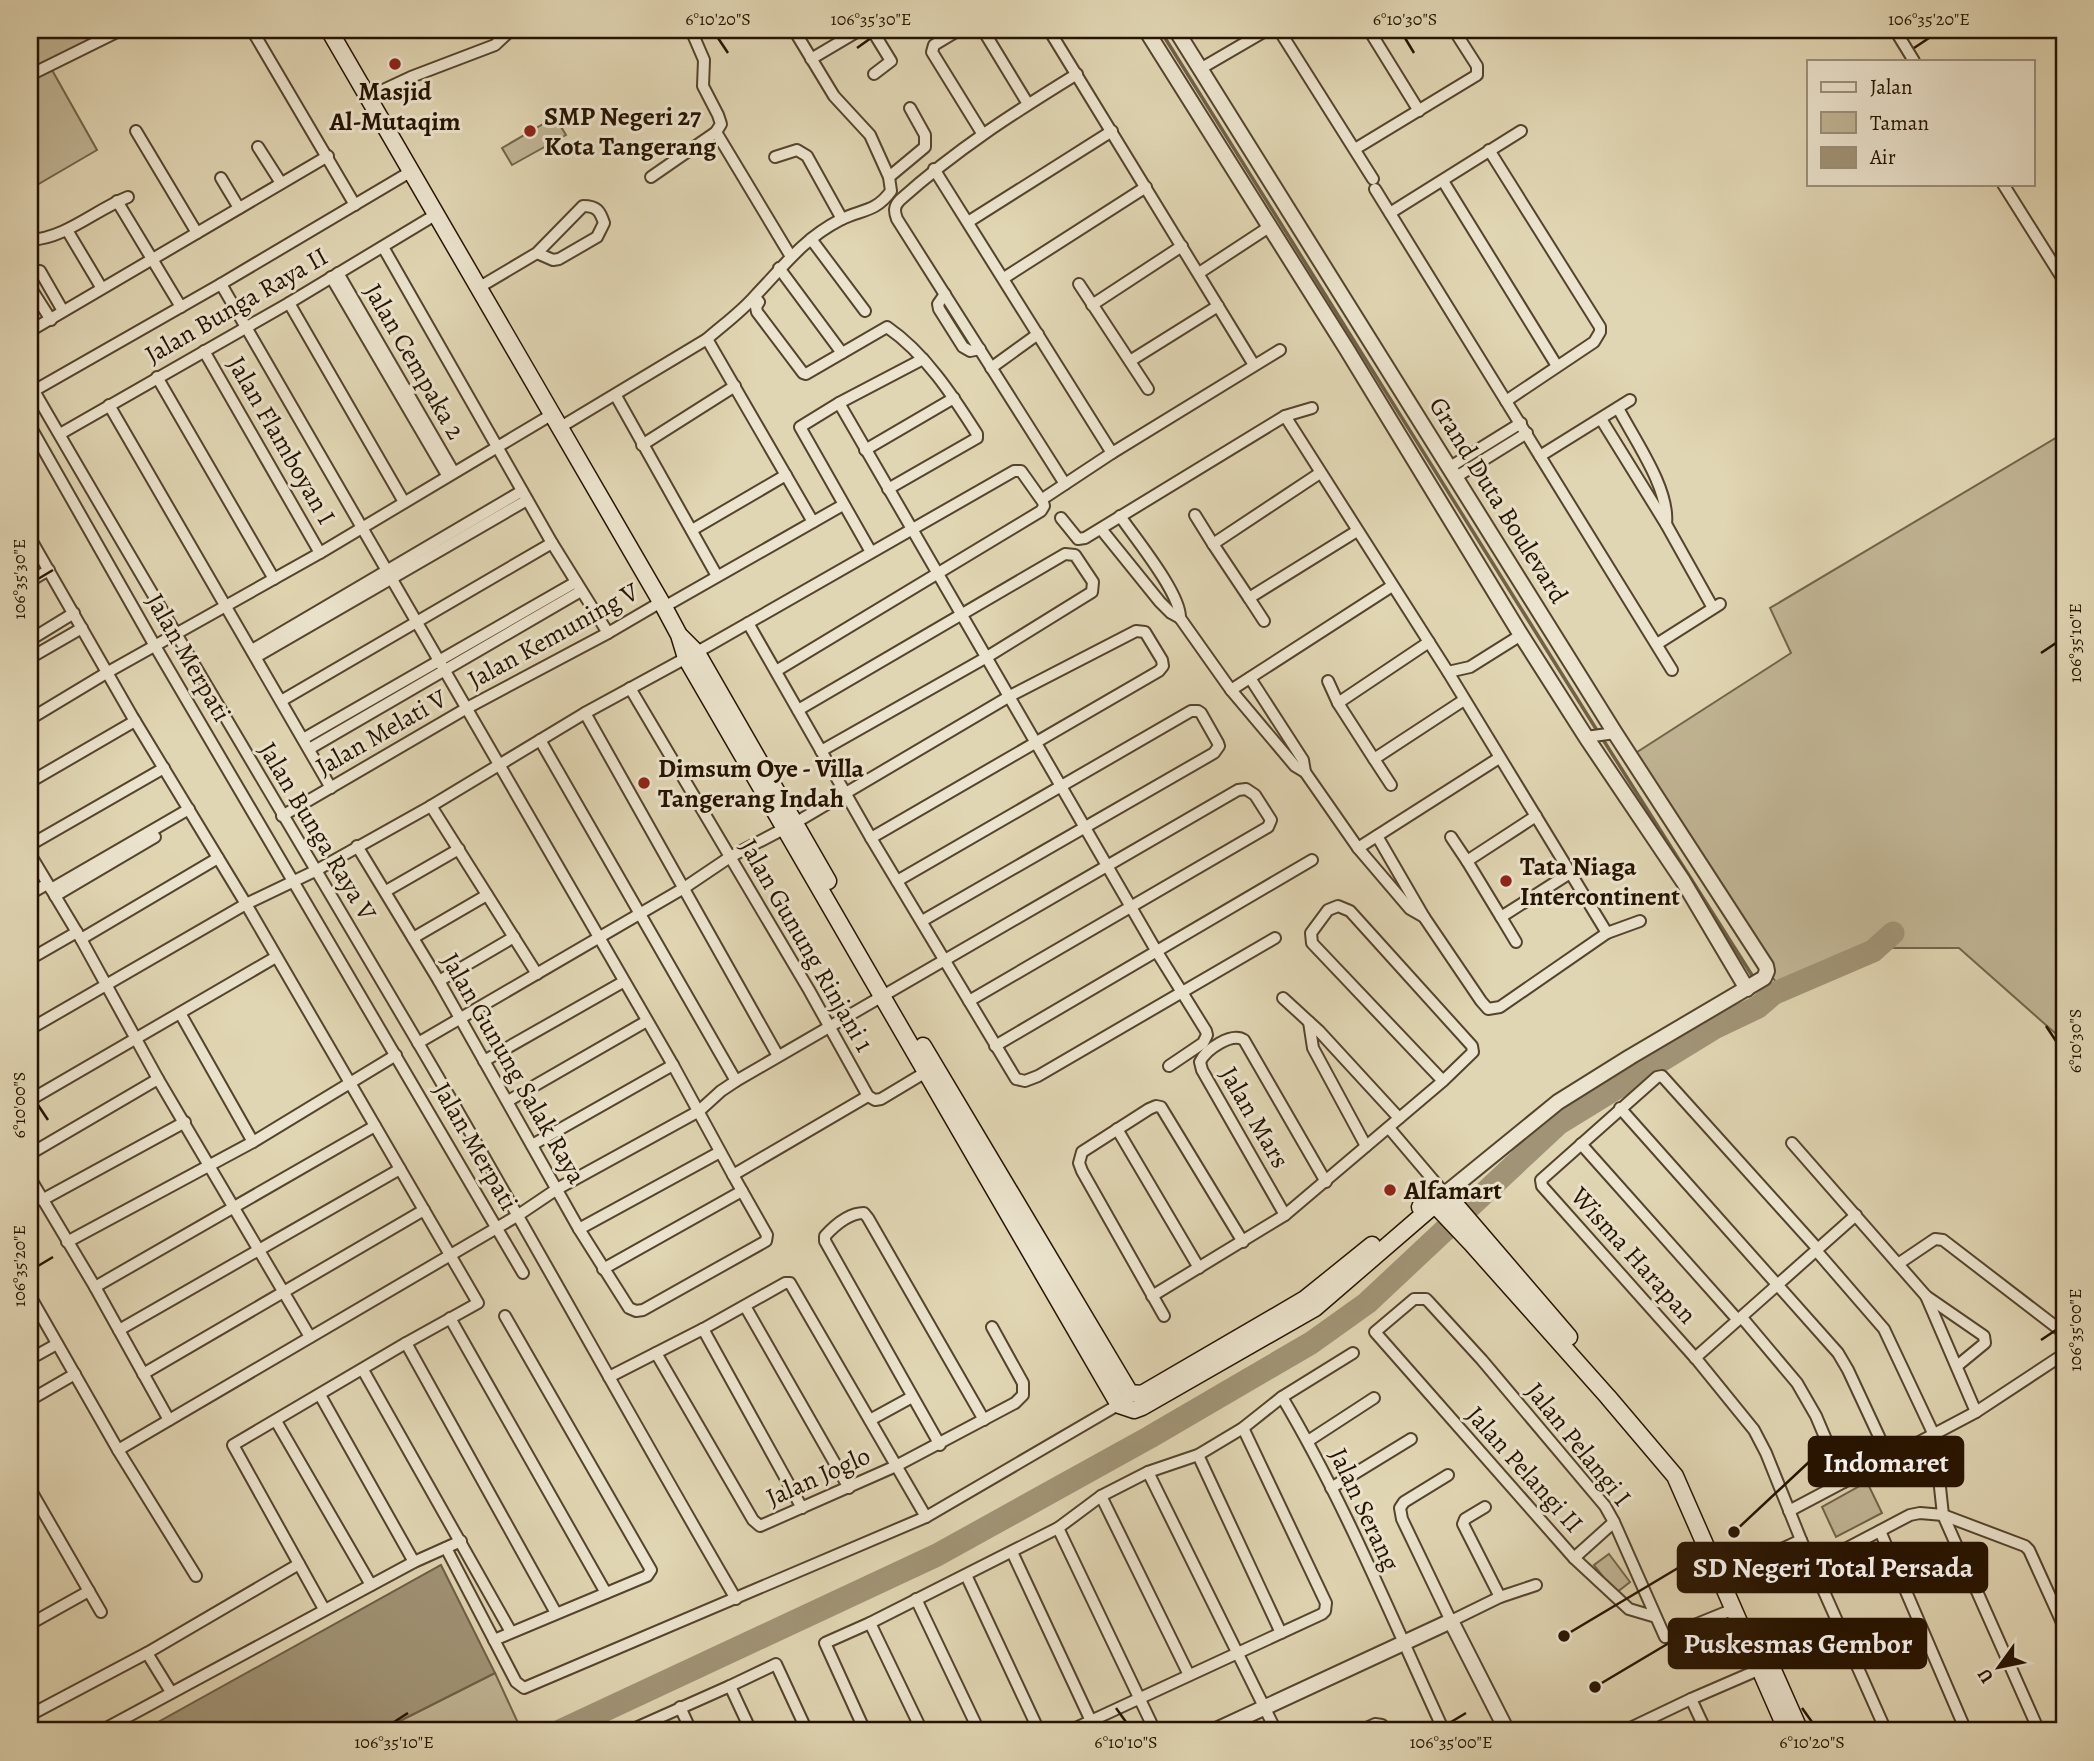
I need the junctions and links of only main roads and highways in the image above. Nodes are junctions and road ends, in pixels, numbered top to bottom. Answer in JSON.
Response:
{"nodes":[{"id":1,"x":329,"y":30,"type":"edge"},
{"id":2,"x":886,"y":993,"type":"junction"},
{"id":3,"x":1442,"y":1201,"type":"junction"},
{"id":4,"x":1721,"y":1566,"type":"junction"},
{"id":5,"x":1729,"y":1585,"type":"junction"},
{"id":6,"x":1766,"y":1667,"type":"junction"},
{"id":7,"x":1787,"y":1731,"type":"edge"},
{"id":8,"x":1800,"y":1731,"type":"edge"}],
"edges":[{"from":1,"to":2,"type":"main road"},
{"from":2,"to":3,"type":"main road"},
{"from":2,"to":3,"type":"main road"},
{"from":3,"to":4,"type":"main road"},
{"from":3,"to":4,"type":"main road"},
{"from":4,"to":5,"type":"main road"},
{"from":5,"to":6,"type":"main road"},
{"from":5,"to":6,"type":"main road"},
{"from":6,"to":7,"type":"main road"},
{"from":6,"to":8,"type":"main road"}]}
